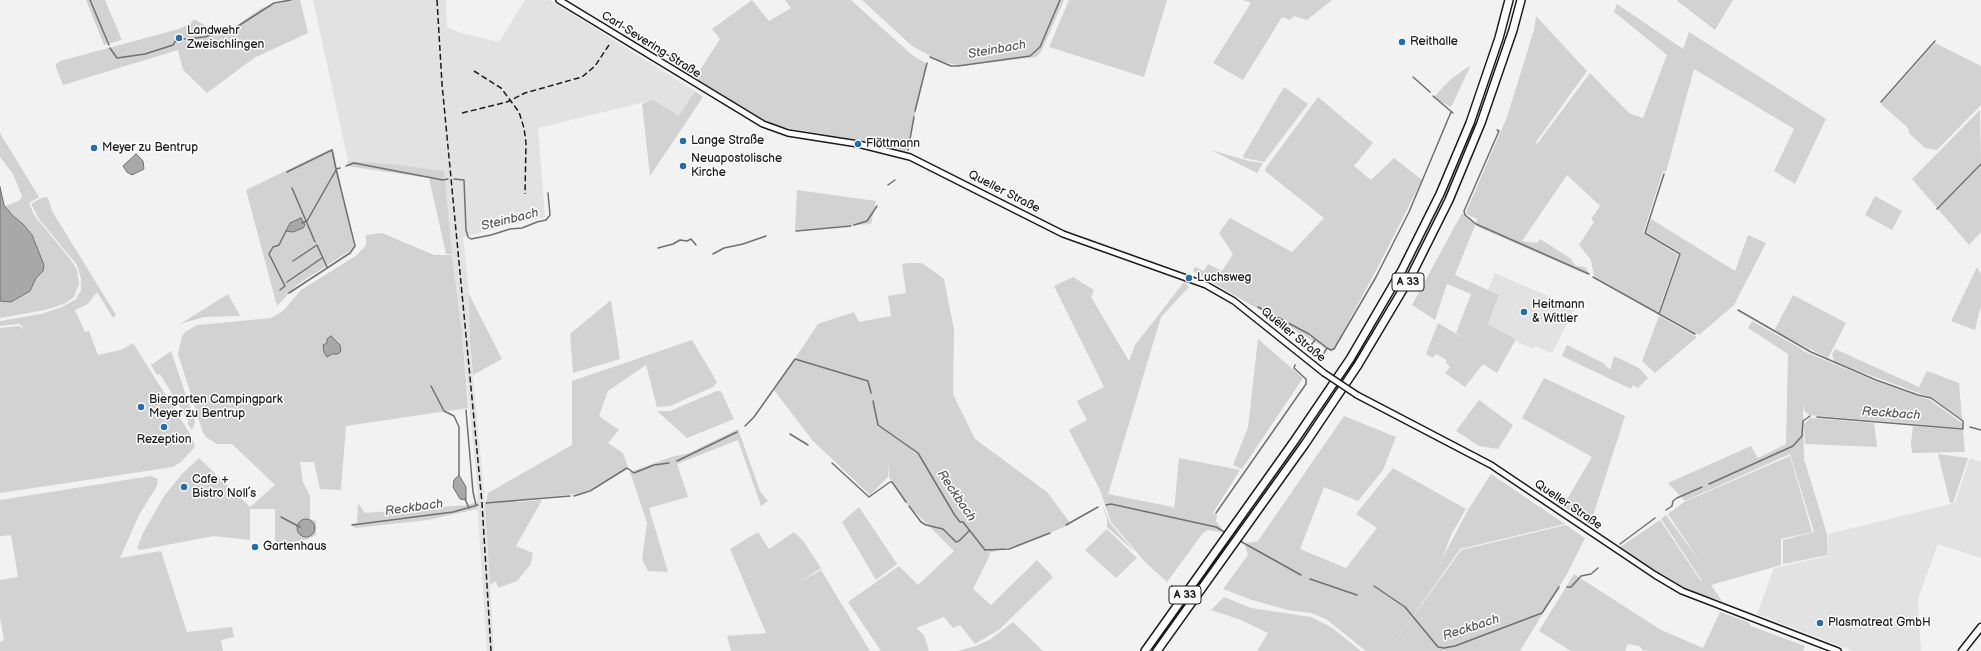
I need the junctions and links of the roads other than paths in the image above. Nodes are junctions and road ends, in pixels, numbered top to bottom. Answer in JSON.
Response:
{"nodes":[{"id":1,"x":559,"y":0,"type":"edge"},
{"id":2,"x":1509,"y":0,"type":"edge"},
{"id":3,"x":1521,"y":0,"type":"edge"},
{"id":4,"x":712,"y":94,"type":"joint"},
{"id":5,"x":1981,"y":627,"type":"edge"},
{"id":6,"x":1145,"y":651,"type":"edge"},
{"id":7,"x":1157,"y":651,"type":"edge"},
{"id":8,"x":1838,"y":651,"type":"edge"},
{"id":9,"x":1962,"y":651,"type":"edge"}],
"edges":[{"from":1,"to":4,"type":"street","name":"Carl-Severing-Straße"},
{"from":2,"to":6,"type":"highway","number":"A 33"},
{"from":3,"to":7,"type":"highway","number":"A 33"},
{"from":4,"to":8,"type":"street","name":"Queller Straße","bridge":true},
{"from":5,"to":9,"type":"main road"}]}
